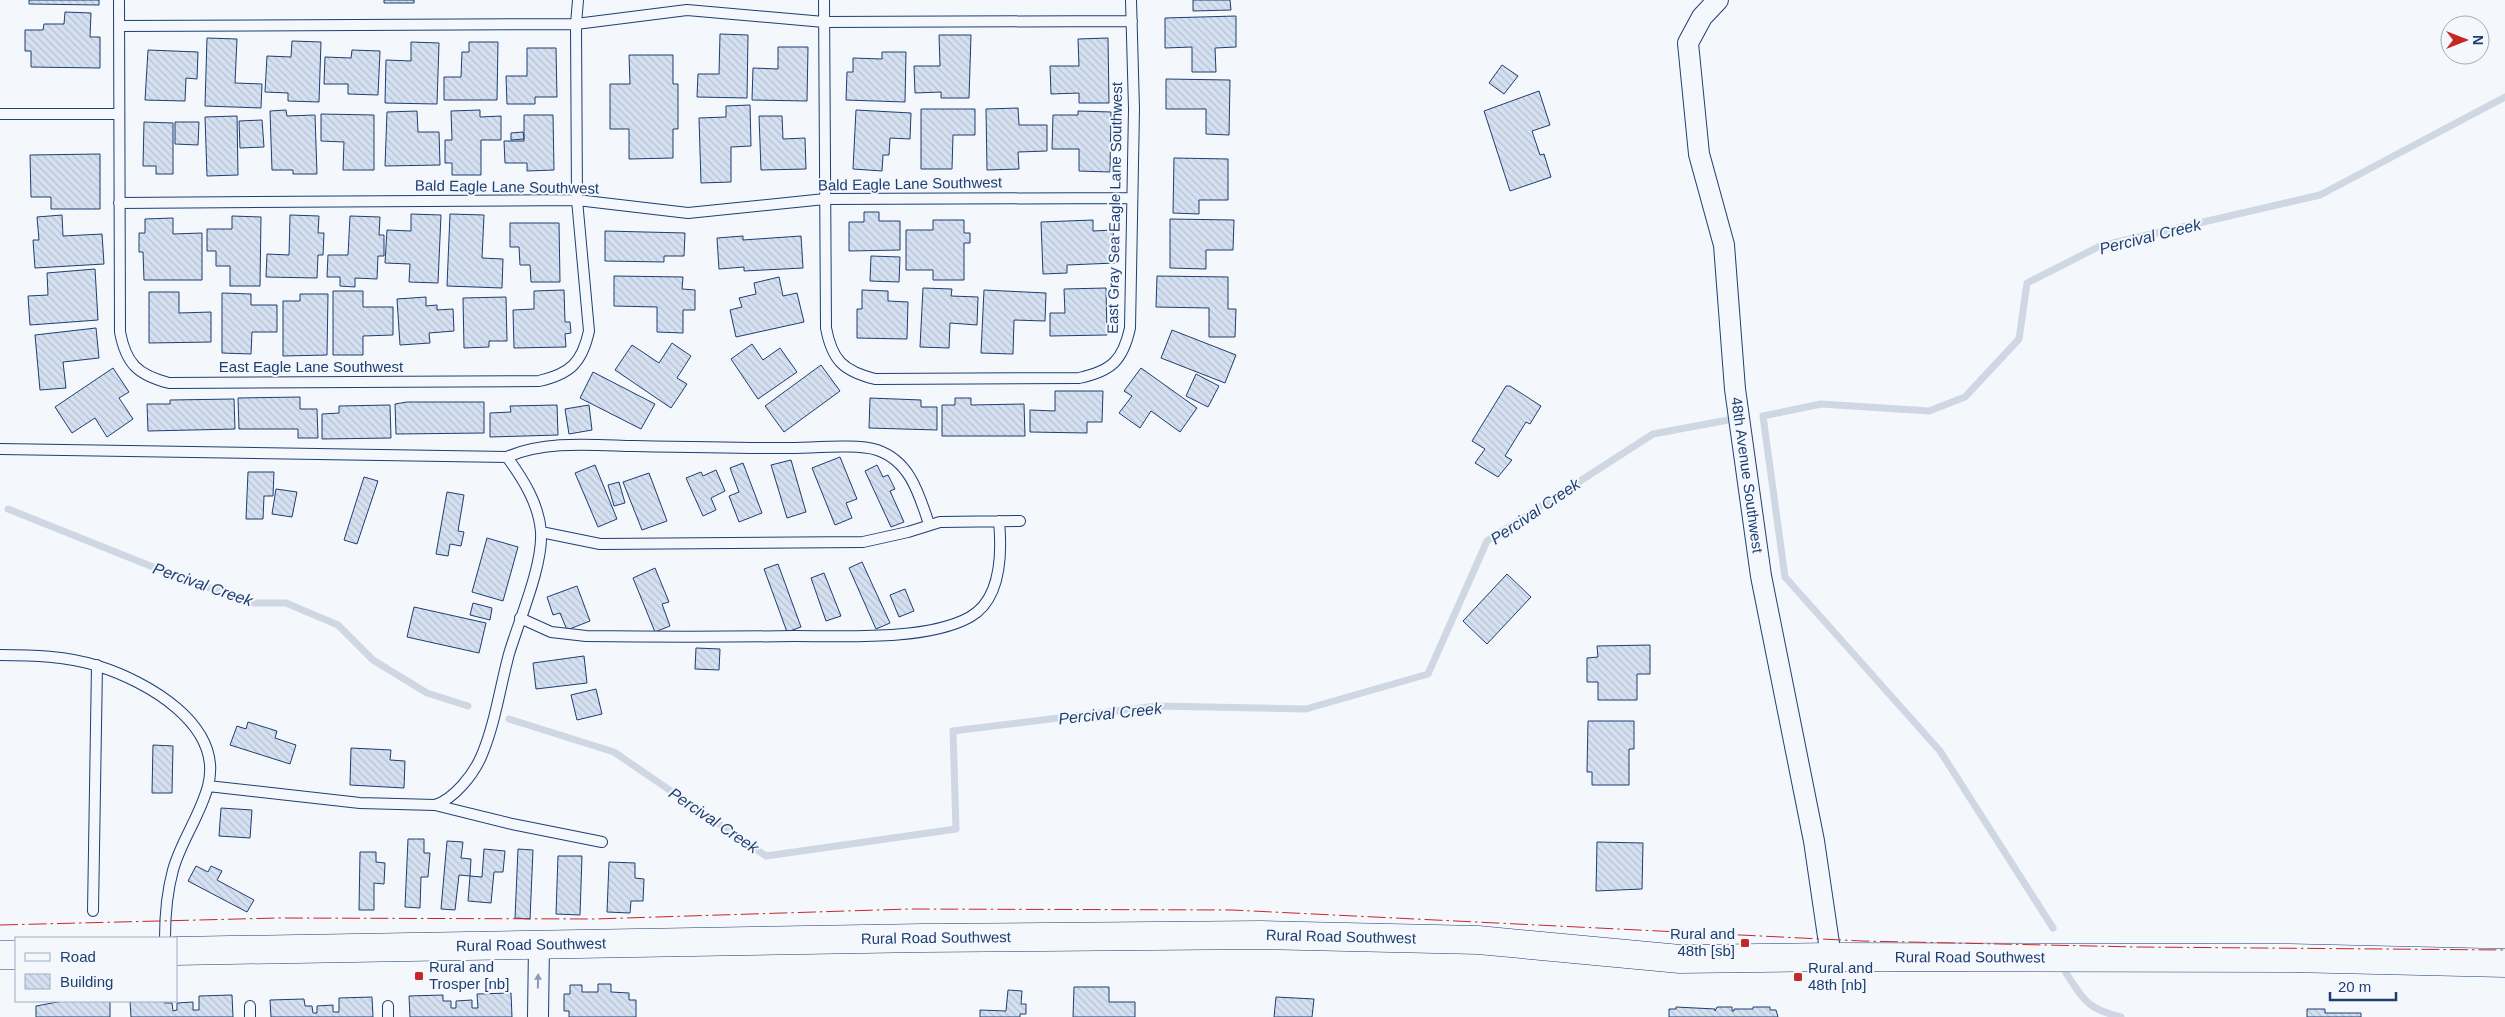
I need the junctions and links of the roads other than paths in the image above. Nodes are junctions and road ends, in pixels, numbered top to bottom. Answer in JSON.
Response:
{"nodes":[{"id":1,"x":119,"y":0,"type":"edge"},
{"id":2,"x":578,"y":0,"type":"edge"},
{"id":3,"x":824,"y":0,"type":"edge"},
{"id":4,"x":1131,"y":0,"type":"edge"},
{"id":5,"x":1718,"y":0,"type":"edge"},
{"id":6,"x":1132,"y":21,"type":"junction"},
{"id":7,"x":824,"y":22,"type":"junction"},
{"id":8,"x":576,"y":24,"type":"junction"},
{"id":9,"x":119,"y":26,"type":"junction"},
{"id":10,"x":0,"y":114,"type":"edge"},
{"id":11,"x":119,"y":114,"type":"junction"},
{"id":12,"x":1132,"y":198,"type":"junction"},
{"id":13,"x":825,"y":199,"type":"junction"},
{"id":14,"x":577,"y":200,"type":"junction"},
{"id":15,"x":119,"y":203,"type":"junction"},
{"id":16,"x":0,"y":449,"type":"edge"},
{"id":17,"x":507,"y":457,"type":"junction"},
{"id":18,"x":999,"y":521,"type":"junction"},
{"id":19,"x":1020,"y":521,"type":"dead end"},
{"id":20,"x":929,"y":524,"type":"junction"},
{"id":21,"x":541,"y":532,"type":"junction"},
{"id":22,"x":520,"y":618,"type":"junction"},
{"id":23,"x":0,"y":655,"type":"edge"},
{"id":24,"x":97,"y":665,"type":"junction"},
{"id":25,"x":208,"y":786,"type":"junction"},
{"id":26,"x":435,"y":806,"type":"junction"},
{"id":27,"x":602,"y":842,"type":"dead end"},
{"id":28,"x":93,"y":911,"type":"dead end"},
{"id":29,"x":165,"y":937,"type":"edge"},
{"id":30,"x":539,"y":945,"type":"junction"},
{"id":31,"x":178,"y":951,"type":"edge"},
{"id":32,"x":0,"y":955,"type":"edge"},
{"id":33,"x":15,"y":955,"type":"edge"},
{"id":34,"x":1830,"y":957,"type":"junction"},
{"id":35,"x":2505,"y":963,"type":"edge"},
{"id":36,"x":250,"y":1006,"type":"dead end"},
{"id":37,"x":250,"y":1017,"type":"edge"},
{"id":38,"x":538,"y":1017,"type":"edge"}],
"edges":[{"from":1,"to":9,"type":"lane","name":"East Eagle Lane Southwest"},
{"from":2,"to":8,"type":"lane","name":"East Eagle Lane Southwest"},
{"from":3,"to":7,"type":"lane","name":"East Gray Sea Eagle Lane Southwest"},
{"from":4,"to":6,"type":"lane","name":"East Gray Sea Eagle Lane Southwest"},
{"from":5,"to":34,"type":"street","name":"48th Avenue Southwest"},
{"from":6,"to":7,"type":"lane"},
{"from":6,"to":12,"type":"lane","name":"East Gray Sea Eagle Lane Southwest"},
{"from":7,"to":8,"type":"lane"},
{"from":7,"to":13,"type":"lane","name":"East Gray Sea Eagle Lane Southwest"},
{"from":8,"to":9,"type":"lane"},
{"from":8,"to":14,"type":"lane","name":"East Eagle Lane Southwest"},
{"from":9,"to":11,"type":"lane","name":"East Eagle Lane Southwest"},
{"from":10,"to":11,"type":"lane"},
{"from":11,"to":15,"type":"lane","name":"East Eagle Lane Southwest"},
{"from":12,"to":13,"type":"lane","name":"Bald Eagle Lane Southwest"},
{"from":12,"to":13,"type":"lane","name":"East Gray Sea Eagle Lane Southwest"},
{"from":13,"to":14,"type":"lane","name":"Bald Eagle Lane Southwest"},
{"from":14,"to":15,"type":"lane","name":"Bald Eagle Lane Southwest"},
{"from":14,"to":15,"type":"lane","name":"East Eagle Lane Southwest"},
{"from":16,"to":17,"type":"lane"},
{"from":17,"to":20,"type":"lane"},
{"from":17,"to":21,"type":"lane"},
{"from":18,"to":19,"type":"lane"},
{"from":18,"to":20,"type":"lane"},
{"from":18,"to":22,"type":"lane"},
{"from":20,"to":21,"type":"lane"},
{"from":21,"to":22,"type":"lane"},
{"from":22,"to":26,"type":"lane"},
{"from":23,"to":24,"type":"lane"},
{"from":24,"to":25,"type":"lane"},
{"from":24,"to":28,"type":"lane"},
{"from":25,"to":26,"type":"lane"},
{"from":25,"to":29,"type":"lane"},
{"from":26,"to":27,"type":"lane"},
{"from":30,"to":31,"type":"street","name":"Rural Road Southwest"},
{"from":30,"to":34,"type":"street","name":"Rural Road Southwest"},
{"from":38,"to":30,"type":"street","one_way":true},
{"from":32,"to":33,"type":"street"},
{"from":34,"to":35,"type":"street","name":"Rural Road Southwest"},
{"from":36,"to":37,"type":"lane"}]}
